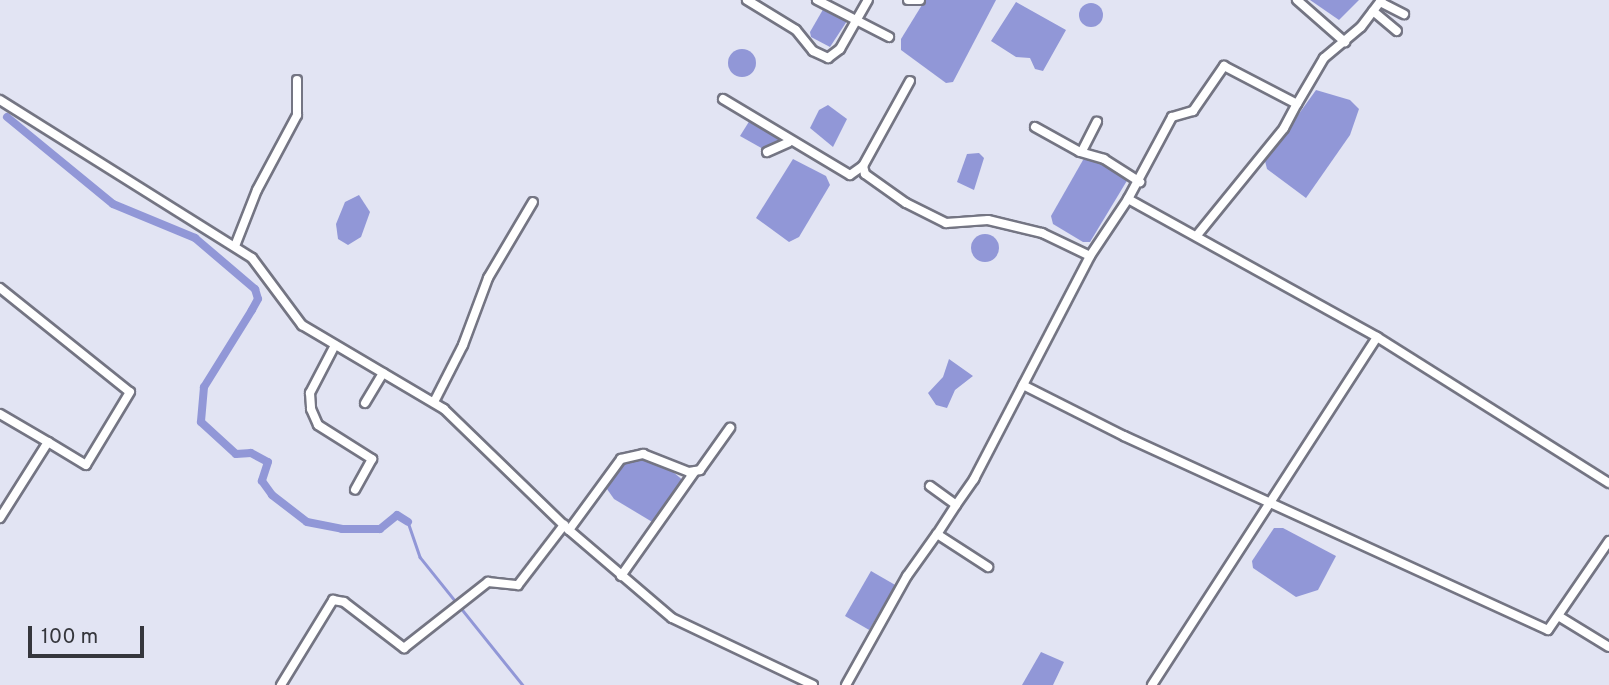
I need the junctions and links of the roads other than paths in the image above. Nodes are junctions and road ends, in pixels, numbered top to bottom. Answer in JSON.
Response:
{"nodes":[{"id":1,"x":747,"y":0,"type":"edge"},
{"id":2,"x":817,"y":0,"type":"edge"},
{"id":3,"x":868,"y":0,"type":"edge"},
{"id":4,"x":908,"y":0,"type":"edge"},
{"id":5,"x":920,"y":0,"type":"edge"},
{"id":6,"x":1297,"y":0,"type":"edge"},
{"id":7,"x":1380,"y":1,"type":"edge"},
{"id":8,"x":1373,"y":11,"type":"junction"},
{"id":9,"x":1404,"y":14,"type":"dead end"},
{"id":10,"x":858,"y":19,"type":"junction"},
{"id":11,"x":1397,"y":31,"type":"dead end"},
{"id":12,"x":889,"y":37,"type":"dead end"},
{"id":13,"x":1345,"y":42,"type":"junction"},
{"id":14,"x":297,"y":80,"type":"dead end"},
{"id":15,"x":910,"y":81,"type":"dead end"},
{"id":16,"x":723,"y":99,"type":"dead end"},
{"id":17,"x":1,"y":103,"type":"edge"},
{"id":18,"x":1297,"y":104,"type":"junction"},
{"id":19,"x":1097,"y":122,"type":"dead end"},
{"id":20,"x":1035,"y":127,"type":"dead end"},
{"id":21,"x":789,"y":142,"type":"junction"},
{"id":22,"x":1082,"y":151,"type":"junction"},
{"id":23,"x":767,"y":152,"type":"dead end"},
{"id":24,"x":863,"y":166,"type":"junction"},
{"id":25,"x":1140,"y":182,"type":"junction"},
{"id":26,"x":1128,"y":199,"type":"junction"},
{"id":27,"x":533,"y":202,"type":"dead end"},
{"id":28,"x":1198,"y":234,"type":"junction"},
{"id":29,"x":235,"y":246,"type":"junction"},
{"id":30,"x":1090,"y":256,"type":"junction"},
{"id":31,"x":1,"y":291,"type":"edge"},
{"id":32,"x":1377,"y":337,"type":"junction"},
{"id":33,"x":334,"y":347,"type":"junction"},
{"id":34,"x":383,"y":373,"type":"junction"},
{"id":35,"x":1023,"y":385,"type":"junction"},
{"id":36,"x":434,"y":402,"type":"junction"},
{"id":37,"x":365,"y":404,"type":"dead end"},
{"id":38,"x":0,"y":414,"type":"edge"},
{"id":39,"x":730,"y":428,"type":"dead end"},
{"id":40,"x":48,"y":442,"type":"junction"},
{"id":41,"x":695,"y":471,"type":"junction"},
{"id":42,"x":1609,"y":483,"type":"edge"},
{"id":43,"x":930,"y":486,"type":"dead end"},
{"id":44,"x":355,"y":490,"type":"dead end"},
{"id":45,"x":956,"y":505,"type":"junction"},
{"id":46,"x":1272,"y":505,"type":"junction"},
{"id":47,"x":0,"y":518,"type":"edge"},
{"id":48,"x":567,"y":528,"type":"junction"},
{"id":49,"x":937,"y":534,"type":"junction"},
{"id":50,"x":1609,"y":541,"type":"edge"},
{"id":51,"x":988,"y":567,"type":"dead end"},
{"id":52,"x":621,"y":576,"type":"junction"},
{"id":53,"x":1560,"y":617,"type":"junction"},
{"id":54,"x":1609,"y":647,"type":"edge"},
{"id":55,"x":281,"y":685,"type":"edge"},
{"id":56,"x":813,"y":685,"type":"edge"},
{"id":57,"x":846,"y":685,"type":"edge"},
{"id":58,"x":1152,"y":685,"type":"edge"}],
"edges":[{"from":1,"to":10,"type":"street"},
{"from":2,"to":10,"type":"street"},
{"from":3,"to":10,"type":"street"},
{"from":4,"to":5,"type":"street"},
{"from":6,"to":13,"type":"street"},
{"from":7,"to":8,"type":"street"},
{"from":7,"to":9,"type":"street"},
{"from":8,"to":11,"type":"street"},
{"from":8,"to":13,"type":"street"},
{"from":10,"to":12,"type":"street"},
{"from":13,"to":18,"type":"street"},
{"from":14,"to":29,"type":"street"},
{"from":15,"to":24,"type":"street"},
{"from":16,"to":21,"type":"street"},
{"from":17,"to":29,"type":"street"},
{"from":18,"to":25,"type":"street"},
{"from":18,"to":28,"type":"street"},
{"from":19,"to":22,"type":"street"},
{"from":20,"to":22,"type":"street"},
{"from":21,"to":23,"type":"street"},
{"from":21,"to":24,"type":"street"},
{"from":22,"to":25,"type":"street"},
{"from":24,"to":30,"type":"street"},
{"from":25,"to":26,"type":"street"},
{"from":26,"to":28,"type":"street"},
{"from":26,"to":30,"type":"street"},
{"from":27,"to":36,"type":"street"},
{"from":28,"to":32,"type":"street"},
{"from":29,"to":33,"type":"street"},
{"from":30,"to":35,"type":"street"},
{"from":31,"to":40,"type":"street"},
{"from":32,"to":42,"type":"street"},
{"from":32,"to":46,"type":"street"},
{"from":33,"to":34,"type":"street"},
{"from":33,"to":44,"type":"street"},
{"from":34,"to":36,"type":"street"},
{"from":34,"to":37,"type":"street"},
{"from":35,"to":45,"type":"street"},
{"from":35,"to":46,"type":"street"},
{"from":36,"to":48,"type":"street"},
{"from":38,"to":40,"type":"street"},
{"from":39,"to":41,"type":"street"},
{"from":40,"to":47,"type":"street"},
{"from":41,"to":48,"type":"street"},
{"from":41,"to":52,"type":"street"},
{"from":43,"to":45,"type":"street"},
{"from":45,"to":49,"type":"street"},
{"from":46,"to":53,"type":"street"},
{"from":46,"to":58,"type":"street"},
{"from":48,"to":52,"type":"street"},
{"from":48,"to":55,"type":"street"},
{"from":49,"to":51,"type":"street"},
{"from":49,"to":57,"type":"street"},
{"from":50,"to":53,"type":"street"},
{"from":52,"to":56,"type":"street"},
{"from":53,"to":54,"type":"street"}]}
